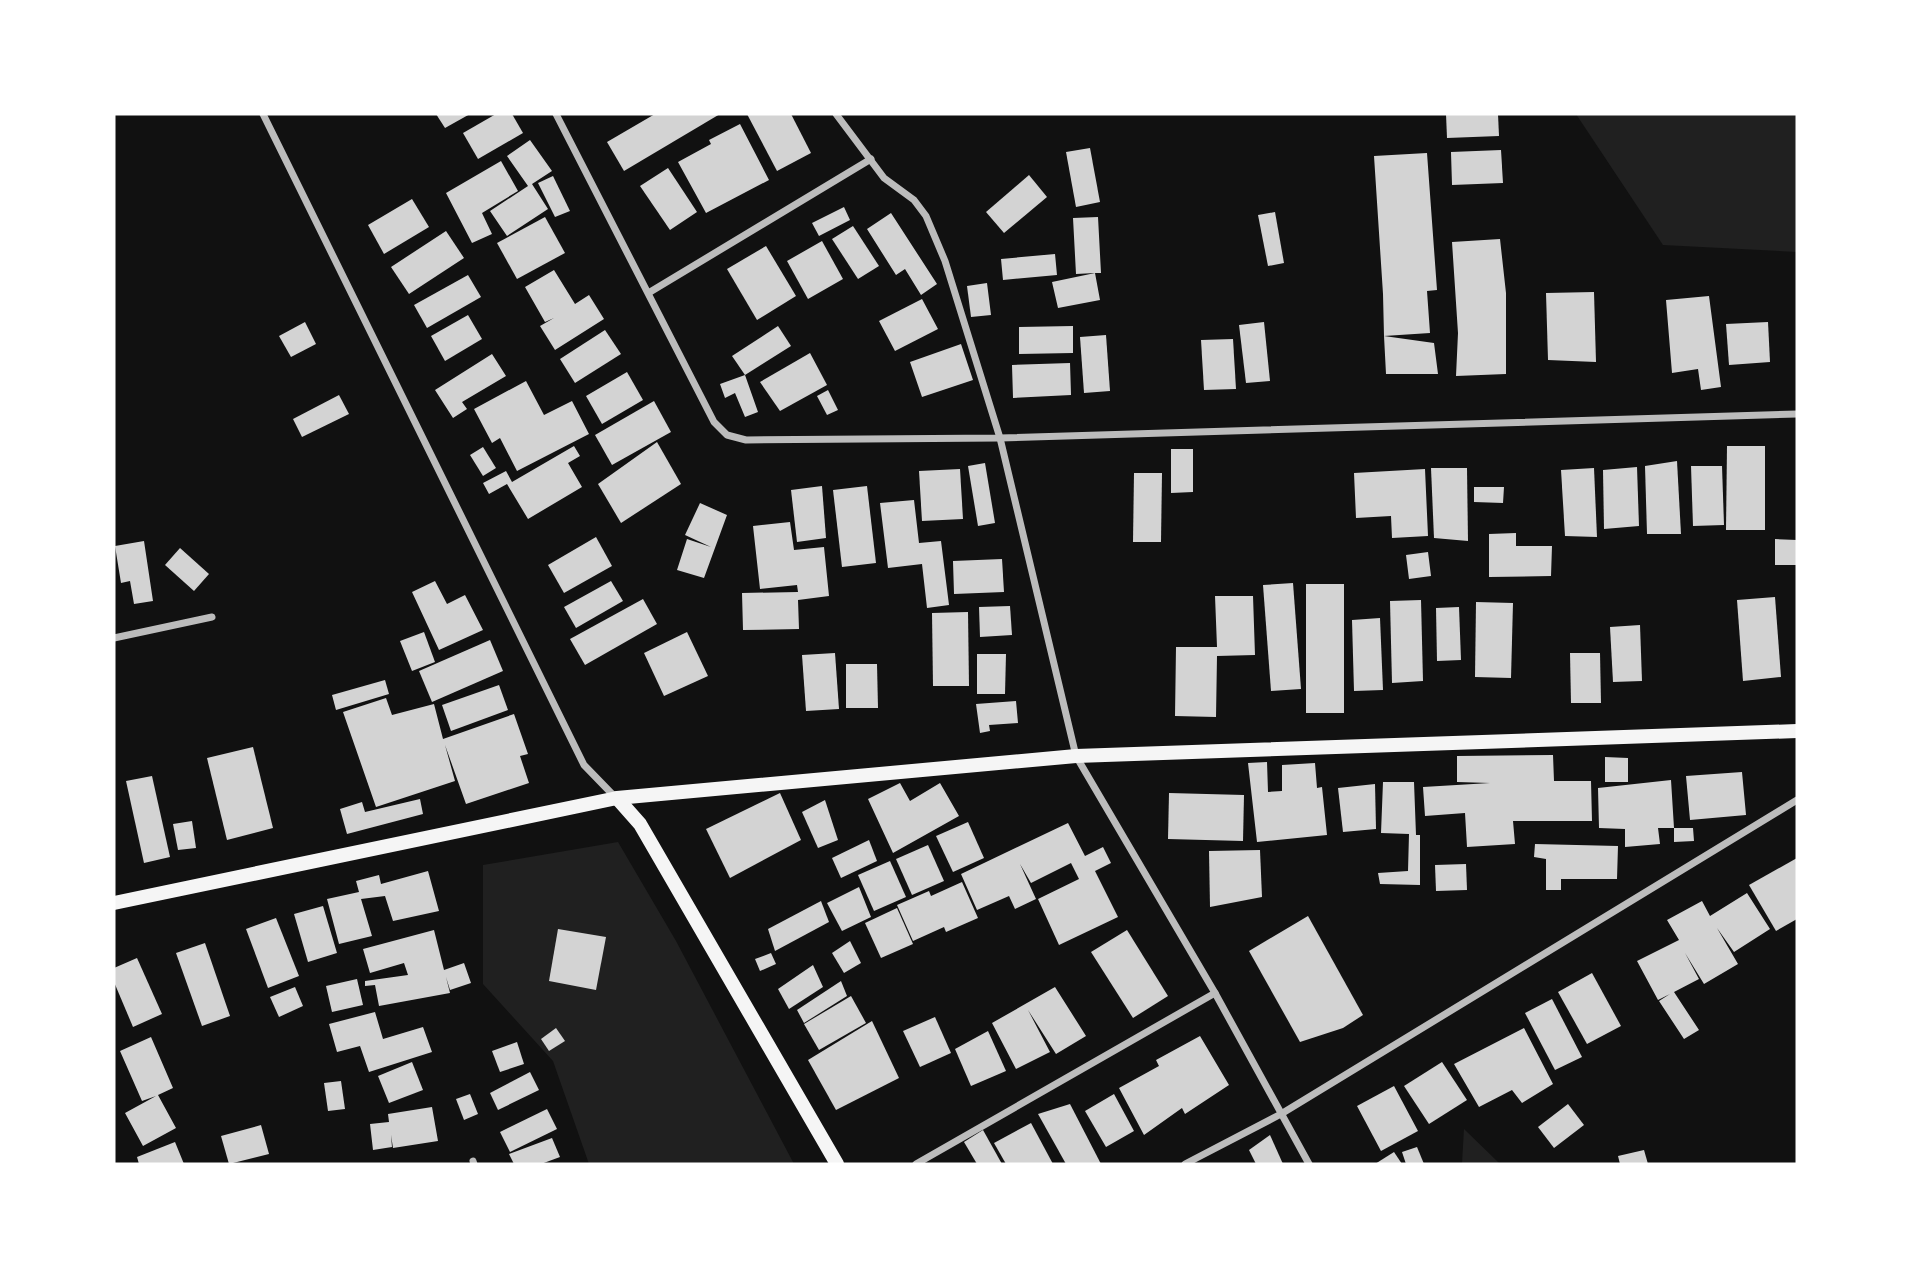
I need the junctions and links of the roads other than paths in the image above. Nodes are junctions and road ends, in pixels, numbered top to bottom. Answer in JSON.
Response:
{"nodes":[{"id":1,"x":263,"y":114,"type":"edge"},
{"id":2,"x":556,"y":114,"type":"edge"},
{"id":3,"x":836,"y":114,"type":"edge"},
{"id":4,"x":871,"y":159,"type":"junction"},
{"id":5,"x":650,"y":292,"type":"junction"},
{"id":6,"x":1797,"y":414,"type":"edge"},
{"id":7,"x":1000,"y":438,"type":"junction"},
{"id":8,"x":212,"y":617,"type":"dead end"},
{"id":9,"x":114,"y":638,"type":"edge"},
{"id":10,"x":1797,"y":731,"type":"edge"},
{"id":11,"x":1076,"y":756,"type":"junction"},
{"id":12,"x":617,"y":798,"type":"junction"},
{"id":13,"x":1797,"y":800,"type":"edge"},
{"id":14,"x":114,"y":904,"type":"edge"},
{"id":15,"x":1215,"y":993,"type":"junction"},
{"id":16,"x":1281,"y":1114,"type":"junction"},
{"id":17,"x":837,"y":1164,"type":"edge"},
{"id":18,"x":916,"y":1164,"type":"edge"},
{"id":19,"x":1185,"y":1164,"type":"edge"},
{"id":20,"x":1308,"y":1164,"type":"edge"}],
"edges":[{"from":1,"to":12,"type":"street"},
{"from":2,"to":5,"type":"street"},
{"from":3,"to":4,"type":"street"},
{"from":4,"to":5,"type":"street"},
{"from":4,"to":7,"type":"street"},
{"from":5,"to":7,"type":"street"},
{"from":6,"to":7,"type":"street"},
{"from":7,"to":11,"type":"street"},
{"from":8,"to":9,"type":"street"},
{"from":10,"to":11,"type":"main road"},
{"from":11,"to":12,"type":"main road"},
{"from":11,"to":15,"type":"street"},
{"from":12,"to":14,"type":"main road"},
{"from":12,"to":17,"type":"main road"},
{"from":13,"to":16,"type":"street"},
{"from":15,"to":16,"type":"street"},
{"from":15,"to":18,"type":"street"},
{"from":16,"to":19,"type":"street"},
{"from":16,"to":20,"type":"street"}]}
